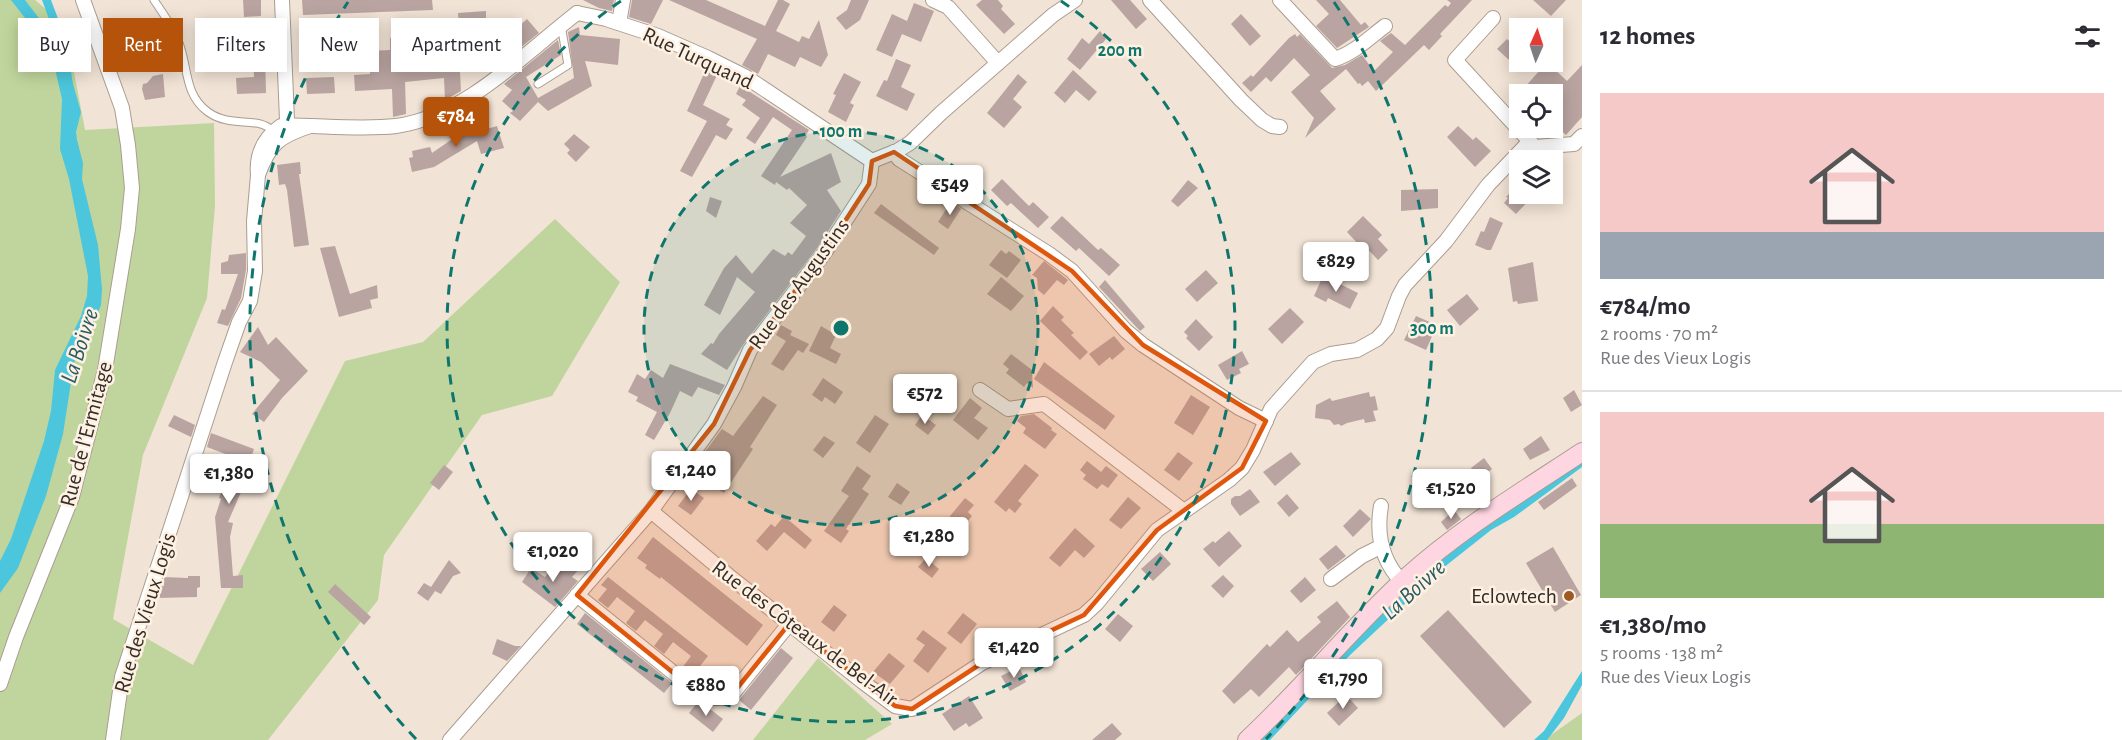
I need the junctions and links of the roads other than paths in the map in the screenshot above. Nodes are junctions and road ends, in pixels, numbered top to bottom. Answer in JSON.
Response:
{"nodes":[{"id":1,"x":83,"y":0,"type":"edge"},
{"id":2,"x":154,"y":0,"type":"edge"},
{"id":3,"x":282,"y":0,"type":"edge"},
{"id":4,"x":623,"y":0,"type":"edge"},
{"id":5,"x":933,"y":0,"type":"edge"},
{"id":6,"x":1075,"y":0,"type":"edge"},
{"id":7,"x":1150,"y":0,"type":"edge"},
{"id":8,"x":1280,"y":0,"type":"edge"},
{"id":9,"x":577,"y":6,"type":"edge"},
{"id":10,"x":1493,"y":18,"type":"dead end"},
{"id":11,"x":619,"y":23,"type":"junction"},
{"id":12,"x":561,"y":25,"type":"junction"},
{"id":13,"x":1385,"y":26,"type":"dead end"},
{"id":14,"x":998,"y":63,"type":"junction"},
{"id":15,"x":538,"y":84,"type":"dead end"},
{"id":16,"x":1280,"y":127,"type":"dead end"},
{"id":17,"x":288,"y":129,"type":"junction"},
{"id":18,"x":273,"y":131,"type":"junction"},
{"id":19,"x":1582,"y":136,"type":"edge"},
{"id":20,"x":1530,"y":141,"type":"junction"},
{"id":21,"x":894,"y":152,"type":"junction"},
{"id":22,"x":872,"y":161,"type":"junction"},
{"id":23,"x":258,"y":175,"type":"junction"},
{"id":24,"x":980,"y":390,"type":"dead end"},
{"id":25,"x":1266,"y":421,"type":"junction"},
{"id":26,"x":1582,"y":452,"type":"edge"},
{"id":27,"x":1381,"y":506,"type":"dead end"},
{"id":28,"x":651,"y":511,"type":"junction"},
{"id":29,"x":1184,"y":511,"type":"junction"},
{"id":30,"x":1382,"y":546,"type":"junction"},
{"id":31,"x":1331,"y":579,"type":"dead end"},
{"id":32,"x":1402,"y":582,"type":"junction"},
{"id":33,"x":577,"y":595,"type":"junction"},
{"id":34,"x":789,"y":624,"type":"junction"},
{"id":35,"x":0,"y":684,"type":"edge"},
{"id":36,"x":113,"y":740,"type":"edge"},
{"id":37,"x":450,"y":740,"type":"edge"},
{"id":38,"x":1247,"y":740,"type":"edge"}],
"edges":[{"from":1,"to":35,"type":"street","name":"Rue de l’Ermitage"},
{"from":2,"to":18,"type":"lane"},
{"from":3,"to":17,"type":"street"},
{"from":4,"to":11,"type":"street"},
{"from":5,"to":14,"type":"street"},
{"from":6,"to":14,"type":"street"},
{"from":7,"to":16,"type":"street"},
{"from":8,"to":13,"type":"street"},
{"from":9,"to":11,"type":"street","name":"Rue Turquand"},
{"from":9,"to":12,"type":"street"},
{"from":10,"to":20,"type":"street"},
{"from":11,"to":22,"type":"street","name":"Rue Turquand"},
{"from":12,"to":15,"type":"lane"},
{"from":12,"to":17,"type":"street"},
{"from":14,"to":21,"type":"street"},
{"from":17,"to":18,"type":"street"},
{"from":17,"to":23,"type":"street","name":"Rue des Vieux Logis"},
{"from":18,"to":23,"type":"street","name":"Rue des Vieux Logis"},
{"from":19,"to":20,"type":"street"},
{"from":20,"to":25,"type":"street","name":"Rue des Côteaux de Bel-Air"},
{"from":21,"to":22,"type":"street"},
{"from":21,"to":25,"type":"street"},
{"from":22,"to":28,"type":"street","name":"Rue des Augustins"},
{"from":23,"to":36,"type":"street","name":"Rue des Vieux Logis"},
{"from":24,"to":29,"type":"street"},
{"from":25,"to":29,"type":"street","name":"Rue des Côteaux de Bel-Air"},
{"from":26,"to":32,"type":"street"},
{"from":27,"to":30,"type":"street"},
{"from":28,"to":33,"type":"street","name":"Rue des Augustins"},
{"from":28,"to":34,"type":"street","name":"Rue des Côteaux de Bel-Air"},
{"from":29,"to":34,"type":"street","name":"Rue des Côteaux de Bel-Air"},
{"from":30,"to":31,"type":"street"},
{"from":30,"to":32,"type":"street"},
{"from":32,"to":38,"type":"street"},
{"from":33,"to":34,"type":"street"},
{"from":33,"to":37,"type":"street","name":"Rue des Augustins"}]}
